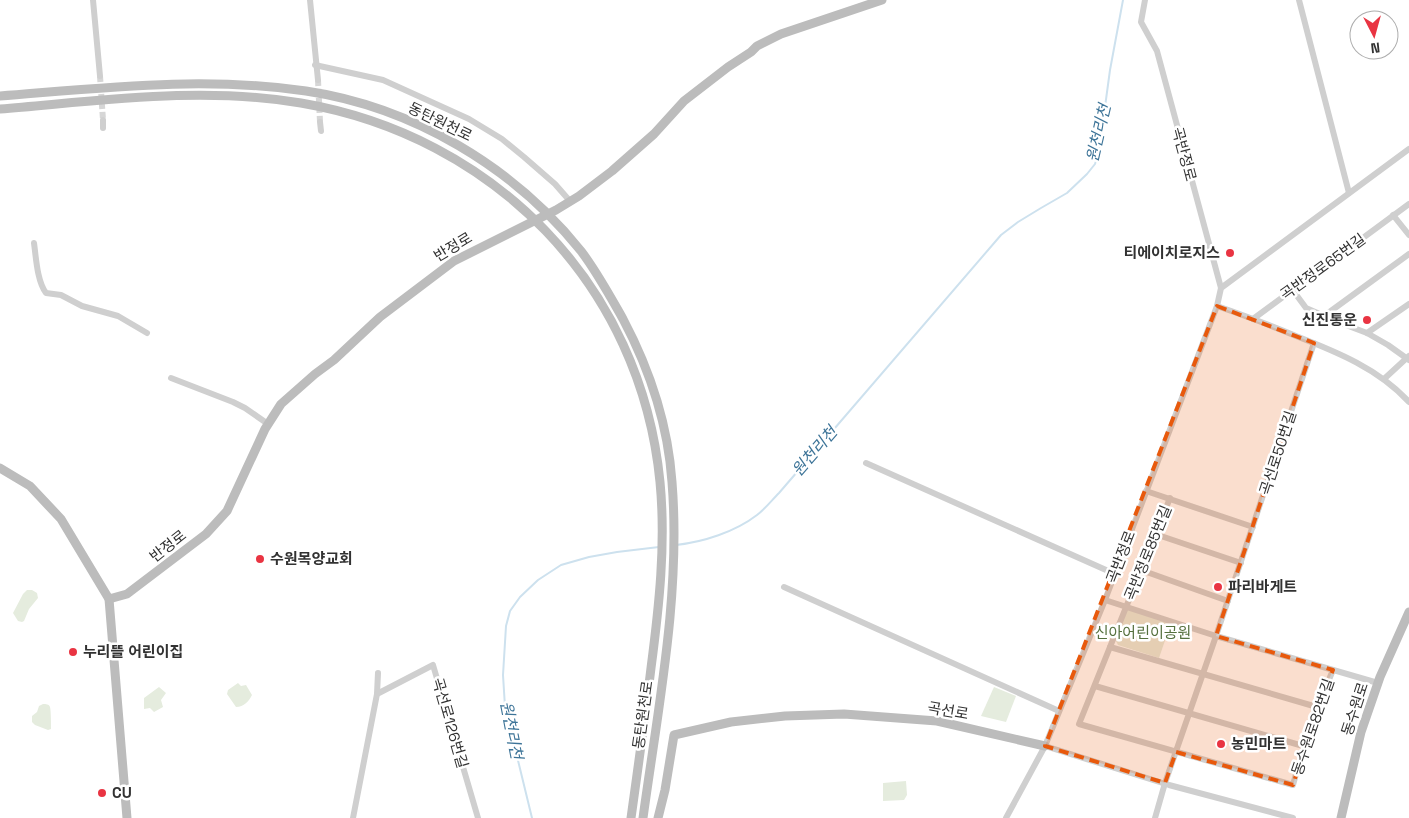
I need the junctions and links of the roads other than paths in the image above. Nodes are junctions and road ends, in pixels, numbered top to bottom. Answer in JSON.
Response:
{"nodes":[{"id":1,"x":93,"y":0,"type":"edge"},
{"id":2,"x":310,"y":0,"type":"edge"},
{"id":3,"x":882,"y":0,"type":"edge"},
{"id":4,"x":1145,"y":0,"type":"edge"},
{"id":5,"x":1299,"y":0,"type":"edge"},
{"id":6,"x":315,"y":65,"type":"junction"},
{"id":7,"x":100,"y":76,"type":"tunnel mouth"},
{"id":8,"x":318,"y":80,"type":"tunnel mouth"},
{"id":9,"x":0,"y":96,"type":"edge"},
{"id":10,"x":0,"y":109,"type":"edge"},
{"id":11,"x":103,"y":120,"type":"tunnel mouth"},
{"id":12,"x":320,"y":122,"type":"tunnel mouth"},
{"id":13,"x":103,"y":128,"type":"dead end"},
{"id":14,"x":321,"y":131,"type":"dead end"},
{"id":15,"x":1409,"y":149,"type":"edge"},
{"id":16,"x":1349,"y":193,"type":"junction"},
{"id":17,"x":569,"y":200,"type":"junction"},
{"id":18,"x":1409,"y":204,"type":"edge"},
{"id":19,"x":1394,"y":215,"type":"junction"},
{"id":20,"x":1409,"y":235,"type":"edge"},
{"id":21,"x":34,"y":242,"type":"dead end"},
{"id":22,"x":1409,"y":254,"type":"edge"},
{"id":23,"x":1221,"y":288,"type":"junction"},
{"id":24,"x":1292,"y":290,"type":"junction"},
{"id":25,"x":1409,"y":304,"type":"edge"},
{"id":26,"x":1216,"y":306,"type":"junction"},
{"id":27,"x":1324,"y":316,"type":"junction"},
{"id":28,"x":1253,"y":318,"type":"junction"},
{"id":29,"x":147,"y":333,"type":"dead end"},
{"id":30,"x":1367,"y":333,"type":"junction"},
{"id":31,"x":1314,"y":343,"type":"junction"},
{"id":32,"x":1408,"y":358,"type":"edge"},
{"id":33,"x":171,"y":378,"type":"dead end"},
{"id":34,"x":1384,"y":379,"type":"junction"},
{"id":35,"x":1409,"y":402,"type":"edge"},
{"id":36,"x":268,"y":424,"type":"junction"},
{"id":37,"x":866,"y":463,"type":"dead end"},
{"id":38,"x":0,"y":468,"type":"edge"},
{"id":39,"x":1146,"y":491,"type":"junction"},
{"id":40,"x":1170,"y":498,"type":"junction"},
{"id":41,"x":1253,"y":526,"type":"junction"},
{"id":42,"x":1156,"y":534,"type":"junction"},
{"id":43,"x":1241,"y":563,"type":"junction"},
{"id":44,"x":1141,"y":570,"type":"junction"},
{"id":45,"x":1115,"y":574,"type":"junction"},
{"id":46,"x":784,"y":587,"type":"dead end"},
{"id":47,"x":109,"y":599,"type":"junction"},
{"id":48,"x":1105,"y":600,"type":"junction"},
{"id":49,"x":1228,"y":601,"type":"junction"},
{"id":50,"x":1126,"y":608,"type":"junction"},
{"id":51,"x":1409,"y":612,"type":"edge"},
{"id":52,"x":1216,"y":636,"type":"junction"},
{"id":53,"x":1110,"y":647,"type":"junction"},
{"id":54,"x":1333,"y":670,"type":"junction"},
{"id":55,"x":378,"y":673,"type":"dead end"},
{"id":56,"x":1203,"y":674,"type":"junction"},
{"id":57,"x":1378,"y":683,"type":"junction"},
{"id":58,"x":1094,"y":686,"type":"junction"},
{"id":59,"x":377,"y":694,"type":"junction"},
{"id":60,"x":1317,"y":707,"type":"junction"},
{"id":61,"x":1059,"y":711,"type":"junction"},
{"id":62,"x":1189,"y":713,"type":"junction"},
{"id":63,"x":1045,"y":746,"type":"junction"},
{"id":64,"x":1303,"y":746,"type":"junction"},
{"id":65,"x":1176,"y":752,"type":"junction"},
{"id":66,"x":1165,"y":783,"type":"junction"},
{"id":67,"x":1006,"y":817,"type":"edge"},
{"id":68,"x":1155,"y":817,"type":"edge"},
{"id":69,"x":127,"y":818,"type":"edge"},
{"id":70,"x":353,"y":818,"type":"edge"},
{"id":71,"x":478,"y":818,"type":"edge"},
{"id":72,"x":631,"y":818,"type":"edge"},
{"id":73,"x":643,"y":818,"type":"edge"},
{"id":74,"x":658,"y":818,"type":"edge"},
{"id":75,"x":1016,"y":818,"type":"edge"},
{"id":76,"x":1164,"y":818,"type":"edge"},
{"id":77,"x":1292,"y":818,"type":"edge"},
{"id":78,"x":1341,"y":818,"type":"edge"}],
"edges":[{"from":1,"to":7,"type":"street"},
{"from":2,"to":6,"type":"street"},
{"from":3,"to":17,"type":"main road","name":"반정로"},
{"from":4,"to":23,"type":"street","name":"곡반정로"},
{"from":5,"to":16,"type":"street"},
{"from":6,"to":8,"type":"street"},
{"from":6,"to":17,"type":"street"},
{"from":9,"to":73,"type":"main road","name":"동탄원천로"},
{"from":10,"to":72,"type":"main road","name":"동탄원천로"},
{"from":11,"to":13,"type":"street"},
{"from":12,"to":14,"type":"street"},
{"from":15,"to":16,"type":"street"},
{"from":16,"to":23,"type":"street"},
{"from":17,"to":36,"type":"main road","name":"반정로"},
{"from":18,"to":19,"type":"street","name":"곡반정로65번길"},
{"from":19,"to":20,"type":"street"},
{"from":19,"to":24,"type":"street","name":"곡반정로65번길"},
{"from":21,"to":29,"type":"street"},
{"from":22,"to":27,"type":"street"},
{"from":23,"to":26,"type":"street","name":"곡반정로"},
{"from":24,"to":27,"type":"street"},
{"from":24,"to":28,"type":"street","name":"곡반정로65번길"},
{"from":25,"to":30,"type":"street"},
{"from":26,"to":28,"type":"street"},
{"from":26,"to":39,"type":"street","name":"곡반정로"},
{"from":27,"to":30,"type":"street"},
{"from":28,"to":31,"type":"street"},
{"from":30,"to":32,"type":"street"},
{"from":31,"to":34,"type":"street"},
{"from":31,"to":41,"type":"street","name":"곡선로50번길"},
{"from":32,"to":34,"type":"street"},
{"from":33,"to":36,"type":"street"},
{"from":34,"to":35,"type":"street"},
{"from":36,"to":47,"type":"main road","name":"반정로"},
{"from":37,"to":45,"type":"street"},
{"from":38,"to":47,"type":"main road"},
{"from":39,"to":40,"type":"street","name":"곡반정로85번길"},
{"from":39,"to":45,"type":"street","name":"곡반정로"},
{"from":40,"to":41,"type":"street","name":"곡반정로85번길"},
{"from":40,"to":42,"type":"street","name":"곡반정로85번길"},
{"from":41,"to":43,"type":"street","name":"곡선로50번길"},
{"from":42,"to":43,"type":"street"},
{"from":42,"to":44,"type":"street","name":"곡반정로85번길"},
{"from":43,"to":49,"type":"street","name":"곡선로50번길"},
{"from":44,"to":49,"type":"street"},
{"from":44,"to":50,"type":"street","name":"곡반정로85번길"},
{"from":45,"to":48,"type":"street","name":"곡반정로"},
{"from":46,"to":61,"type":"street"},
{"from":47,"to":69,"type":"main road"},
{"from":48,"to":50,"type":"street","name":"동수원로82번길"},
{"from":48,"to":61,"type":"street","name":"곡반정로"},
{"from":49,"to":52,"type":"street","name":"곡선로50번길"},
{"from":50,"to":52,"type":"street","name":"동수원로82번길"},
{"from":50,"to":53,"type":"street","name":"곡반정로85번길"},
{"from":51,"to":57,"type":"main road","name":"동수원로"},
{"from":52,"to":54,"type":"street","name":"동수원로82번길"},
{"from":52,"to":56,"type":"street","name":"곡선로50번길"},
{"from":53,"to":56,"type":"street"},
{"from":53,"to":58,"type":"street","name":"곡반정로85번길"},
{"from":54,"to":57,"type":"street","name":"동수원로82번길"},
{"from":54,"to":60,"type":"street","name":"동수원로82번길"},
{"from":55,"to":59,"type":"street"},
{"from":56,"to":60,"type":"street"},
{"from":56,"to":62,"type":"street","name":"곡선로50번길"},
{"from":57,"to":78,"type":"main road","name":"동수원로"},
{"from":58,"to":62,"type":"street"},
{"from":58,"to":65,"type":"street","name":"곡반정로85번길"},
{"from":59,"to":70,"type":"street"},
{"from":59,"to":71,"type":"street","name":"곡선로126번길"},
{"from":60,"to":64,"type":"street","name":"동수원로82번길"},
{"from":61,"to":63,"type":"street","name":"곡반정로"},
{"from":62,"to":64,"type":"street"},
{"from":62,"to":65,"type":"street","name":"곡선로50번길"},
{"from":63,"to":66,"type":"street","name":"곡선로"},
{"from":63,"to":67,"type":"street","name":"곡반정로"},
{"from":63,"to":74,"type":"main road","name":"곡선로"},
{"from":64,"to":65,"type":"street","name":"동수원로82번길"},
{"from":65,"to":66,"type":"street","name":"곡선로50번길"},
{"from":66,"to":68,"type":"street","name":"곡선로50번길"},
{"from":66,"to":77,"type":"street","name":"곡선로"},
{"from":67,"to":75,"type":"street"},
{"from":68,"to":76,"type":"street"}]}
